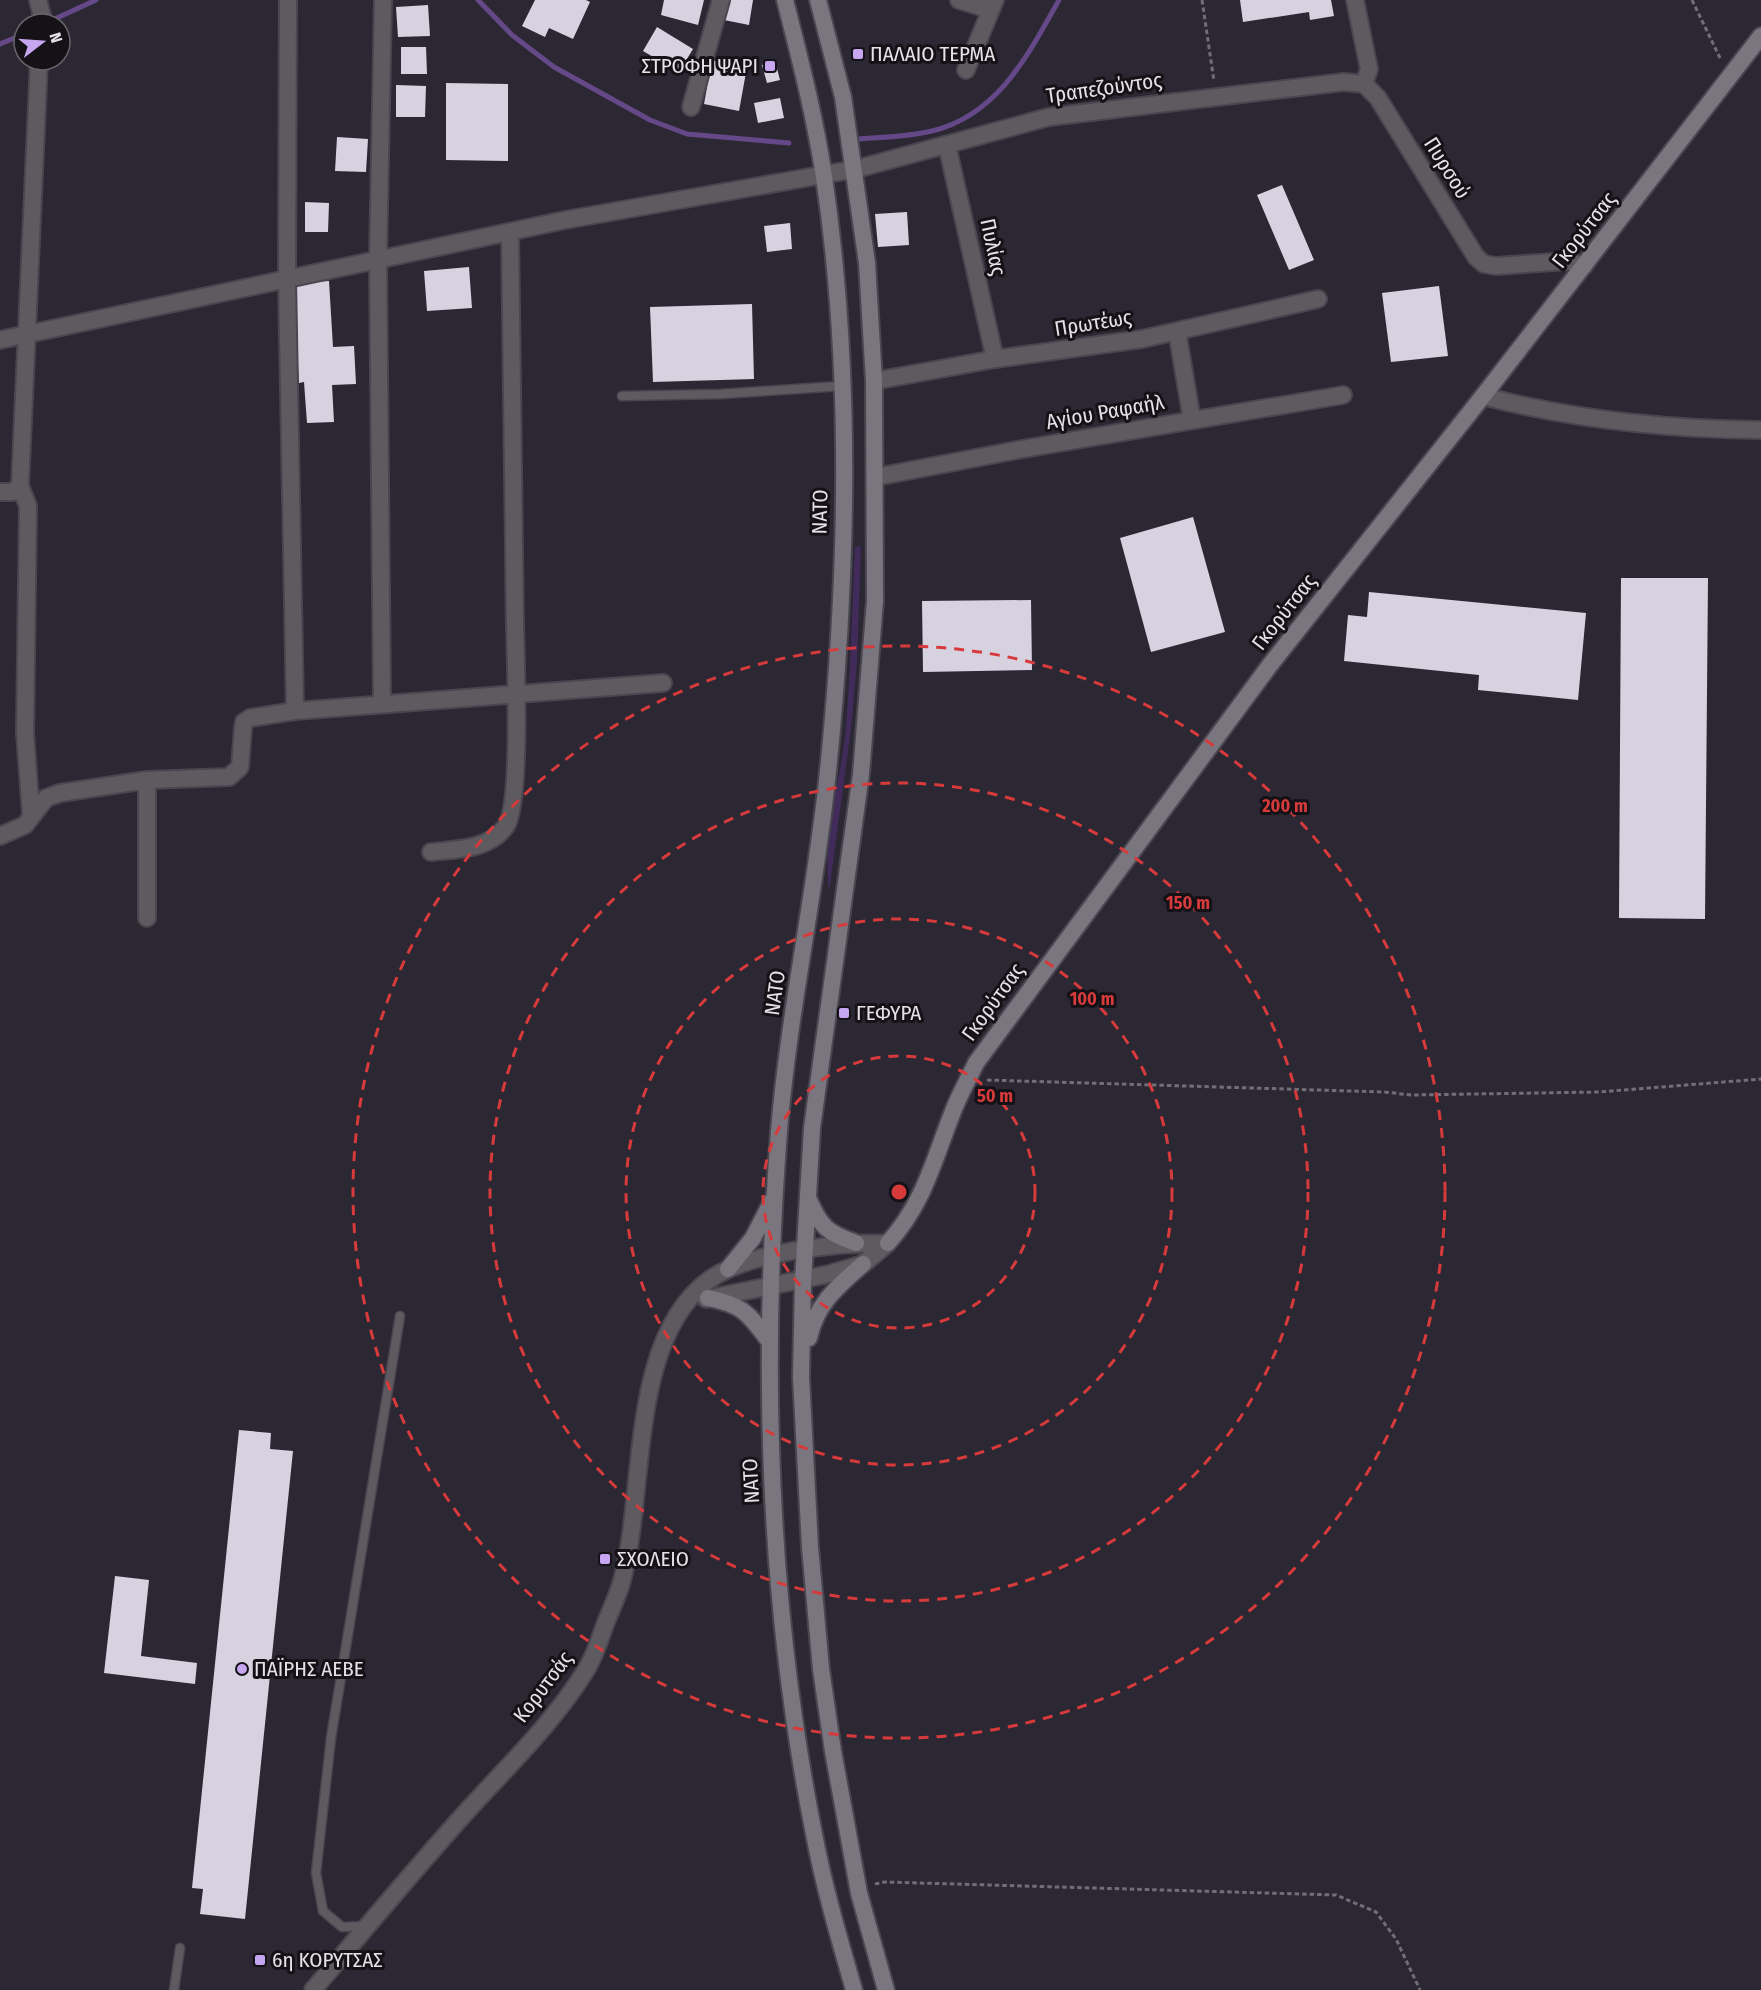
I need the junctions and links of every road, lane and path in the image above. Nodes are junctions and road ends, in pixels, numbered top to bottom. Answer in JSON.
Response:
{"nodes":[{"id":1,"x":288,"y":0,"type":"edge"},
{"id":2,"x":383,"y":0,"type":"edge"},
{"id":3,"x":721,"y":0,"type":"edge"},
{"id":4,"x":785,"y":0,"type":"edge"},
{"id":5,"x":818,"y":0,"type":"edge"},
{"id":6,"x":959,"y":0,"type":"edge"},
{"id":7,"x":1202,"y":0,"type":"edge"},
{"id":8,"x":1354,"y":0,"type":"edge"},
{"id":9,"x":1692,"y":0,"type":"edge"},
{"id":10,"x":993,"y":5,"type":"edge"},
{"id":11,"x":1761,"y":36,"type":"edge"},
{"id":12,"x":966,"y":70,"type":"dead end"},
{"id":13,"x":38,"y":72,"type":"edge"},
{"id":14,"x":1730,"y":78,"type":"junction"},
{"id":15,"x":1364,"y":84,"type":"junction"},
{"id":16,"x":1216,"y":97,"type":"junction"},
{"id":17,"x":691,"y":107,"type":"dead end"},
{"id":18,"x":947,"y":145,"type":"junction"},
{"id":19,"x":856,"y":169,"type":"junction"},
{"id":20,"x":823,"y":174,"type":"junction"},
{"id":21,"x":510,"y":232,"type":"junction"},
{"id":22,"x":378,"y":260,"type":"junction"},
{"id":23,"x":1584,"y":266,"type":"junction"},
{"id":24,"x":287,"y":279,"type":"junction"},
{"id":25,"x":1318,"y":299,"type":"dead end"},
{"id":26,"x":1178,"y":331,"type":"junction"},
{"id":27,"x":26,"y":334,"type":"junction"},
{"id":28,"x":0,"y":340,"type":"edge"},
{"id":29,"x":995,"y":359,"type":"junction"},
{"id":30,"x":874,"y":381,"type":"junction"},
{"id":31,"x":841,"y":386,"type":"junction"},
{"id":32,"x":1343,"y":395,"type":"dead end"},
{"id":33,"x":622,"y":396,"type":"dead end"},
{"id":34,"x":1483,"y":396,"type":"junction"},
{"id":35,"x":1192,"y":420,"type":"junction"},
{"id":36,"x":1761,"y":430,"type":"edge"},
{"id":37,"x":876,"y":477,"type":"junction"},
{"id":38,"x":20,"y":486,"type":"junction"},
{"id":39,"x":0,"y":492,"type":"edge"},
{"id":40,"x":663,"y":683,"type":"dead end"},
{"id":41,"x":516,"y":694,"type":"junction"},
{"id":42,"x":382,"y":704,"type":"junction"},
{"id":43,"x":295,"y":711,"type":"junction"},
{"id":44,"x":147,"y":780,"type":"junction"},
{"id":45,"x":31,"y":814,"type":"junction"},
{"id":46,"x":0,"y":836,"type":"edge"},
{"id":47,"x":431,"y":852,"type":"dead end"},
{"id":48,"x":147,"y":918,"type":"dead end"},
{"id":49,"x":1761,"y":1079,"type":"edge"},
{"id":50,"x":968,"y":1080,"type":"junction"},
{"id":51,"x":775,"y":1195,"type":"junction"},
{"id":52,"x":808,"y":1198,"type":"junction"},
{"id":53,"x":856,"y":1243,"type":"junction"},
{"id":54,"x":888,"y":1243,"type":"junction"},
{"id":55,"x":805,"y":1251,"type":"junction"},
{"id":56,"x":772,"y":1256,"type":"junction"},
{"id":57,"x":863,"y":1264,"type":"junction"},
{"id":58,"x":728,"y":1269,"type":"junction"},
{"id":59,"x":803,"y":1281,"type":"junction"},
{"id":60,"x":770,"y":1287,"type":"junction"},
{"id":61,"x":708,"y":1298,"type":"junction"},
{"id":62,"x":683,"y":1308,"type":"junction"},
{"id":63,"x":399,"y":1316,"type":"dead end"},
{"id":64,"x":769,"y":1341,"type":"junction"},
{"id":65,"x":801,"y":1377,"type":"junction"},
{"id":66,"x":858,"y":1887,"type":"junction"},
{"id":67,"x":367,"y":1926,"type":"junction"},
{"id":68,"x":180,"y":1948,"type":"dead end"},
{"id":69,"x":174,"y":1990,"type":"edge"},
{"id":70,"x":313,"y":1990,"type":"edge"},
{"id":71,"x":854,"y":1990,"type":"edge"},
{"id":72,"x":886,"y":1990,"type":"edge"},
{"id":73,"x":1420,"y":1990,"type":"edge"}],
"edges":[{"from":1,"to":24,"type":"street"},
{"from":2,"to":22,"type":"street"},
{"from":3,"to":17,"type":"street"},
{"from":4,"to":20,"type":"main road","name":"ΝΑΤΟ"},
{"from":5,"to":19,"type":"main road"},
{"from":6,"to":10,"type":"street"},
{"from":7,"to":16,"type":"path"},
{"from":8,"to":15,"type":"street"},
{"from":9,"to":14,"type":"path"},
{"from":10,"to":12,"type":"street"},
{"from":11,"to":14,"type":"main road","name":"Γκορύτσας"},
{"from":13,"to":27,"type":"street"},
{"from":14,"to":23,"type":"main road","name":"Γκορύτσας"},
{"from":15,"to":16,"type":"street","name":"Τραπεζούντος"},
{"from":15,"to":23,"type":"street","name":"Πυρσού"},
{"from":16,"to":18,"type":"street","name":"Τραπεζούντος"},
{"from":18,"to":19,"type":"street","name":"Τραπεζούντος"},
{"from":18,"to":29,"type":"street","name":"Πυλίας"},
{"from":19,"to":20,"type":"street","name":"Τραπεζούντος"},
{"from":19,"to":30,"type":"main road"},
{"from":20,"to":21,"type":"street","name":"Τραπεζούντος"},
{"from":20,"to":31,"type":"main road","name":"ΝΑΤΟ"},
{"from":21,"to":22,"type":"street","name":"Τραπεζούντος"},
{"from":21,"to":41,"type":"street"},
{"from":22,"to":24,"type":"street","name":"Τραπεζούντος"},
{"from":22,"to":42,"type":"street"},
{"from":23,"to":34,"type":"main road","name":"Γκορύτσας"},
{"from":24,"to":27,"type":"street","name":"Τραπεζούντος"},
{"from":24,"to":43,"type":"street"},
{"from":25,"to":26,"type":"street","name":"Πρωτέως"},
{"from":26,"to":29,"type":"street","name":"Πρωτέως"},
{"from":26,"to":35,"type":"street"},
{"from":27,"to":28,"type":"street","name":"Τραπεζούντος"},
{"from":27,"to":38,"type":"street"},
{"from":29,"to":30,"type":"street","name":"Πρωτέως"},
{"from":30,"to":37,"type":"main road"},
{"from":31,"to":33,"type":"lane"},
{"from":31,"to":51,"type":"main road","name":"ΝΑΤΟ"},
{"from":32,"to":35,"type":"street","name":"Αγίου Ραφαήλ"},
{"from":34,"to":36,"type":"street"},
{"from":34,"to":50,"type":"main road","name":"Γκορύτσας"},
{"from":35,"to":37,"type":"street","name":"Αγίου Ραφαήλ"},
{"from":37,"to":52,"type":"main road"},
{"from":38,"to":39,"type":"street"},
{"from":38,"to":45,"type":"street"},
{"from":40,"to":41,"type":"street"},
{"from":41,"to":42,"type":"street"},
{"from":41,"to":47,"type":"street"},
{"from":42,"to":43,"type":"street"},
{"from":43,"to":44,"type":"street"},
{"from":44,"to":45,"type":"street"},
{"from":44,"to":48,"type":"street"},
{"from":45,"to":46,"type":"street"},
{"from":49,"to":50,"type":"path"},
{"from":50,"to":54,"type":"main road","name":"Γκορύτσας"},
{"from":51,"to":56,"type":"main road","name":"ΝΑΤΟ"},
{"from":51,"to":58,"type":"main road"},
{"from":52,"to":53,"type":"main road"},
{"from":52,"to":55,"type":"main road"},
{"from":53,"to":54,"type":"street","name":"Κορυτσάς"},
{"from":53,"to":55,"type":"street","name":"Κορυτσάς"},
{"from":54,"to":57,"type":"street"},
{"from":55,"to":56,"type":"street","name":"Κορυτσάς"},
{"from":55,"to":59,"type":"main road"},
{"from":56,"to":58,"type":"street","name":"Κορυτσάς"},
{"from":56,"to":60,"type":"main road","name":"ΝΑΤΟ"},
{"from":57,"to":59,"type":"street"},
{"from":57,"to":65,"type":"main road"},
{"from":58,"to":62,"type":"street","name":"Κορυτσάς"},
{"from":59,"to":60,"type":"street"},
{"from":59,"to":65,"type":"main road"},
{"from":60,"to":61,"type":"street"},
{"from":60,"to":64,"type":"main road","name":"ΝΑΤΟ"},
{"from":61,"to":62,"type":"street"},
{"from":61,"to":64,"type":"main road"},
{"from":62,"to":67,"type":"street","name":"Κορυτσάς"},
{"from":63,"to":67,"type":"lane"},
{"from":64,"to":71,"type":"main road","name":"ΝΑΤΟ"},
{"from":65,"to":66,"type":"main road"},
{"from":66,"to":72,"type":"main road"},
{"from":66,"to":73,"type":"path"},
{"from":67,"to":70,"type":"street","name":"Κορυτσάς"},
{"from":68,"to":69,"type":"lane"}]}
